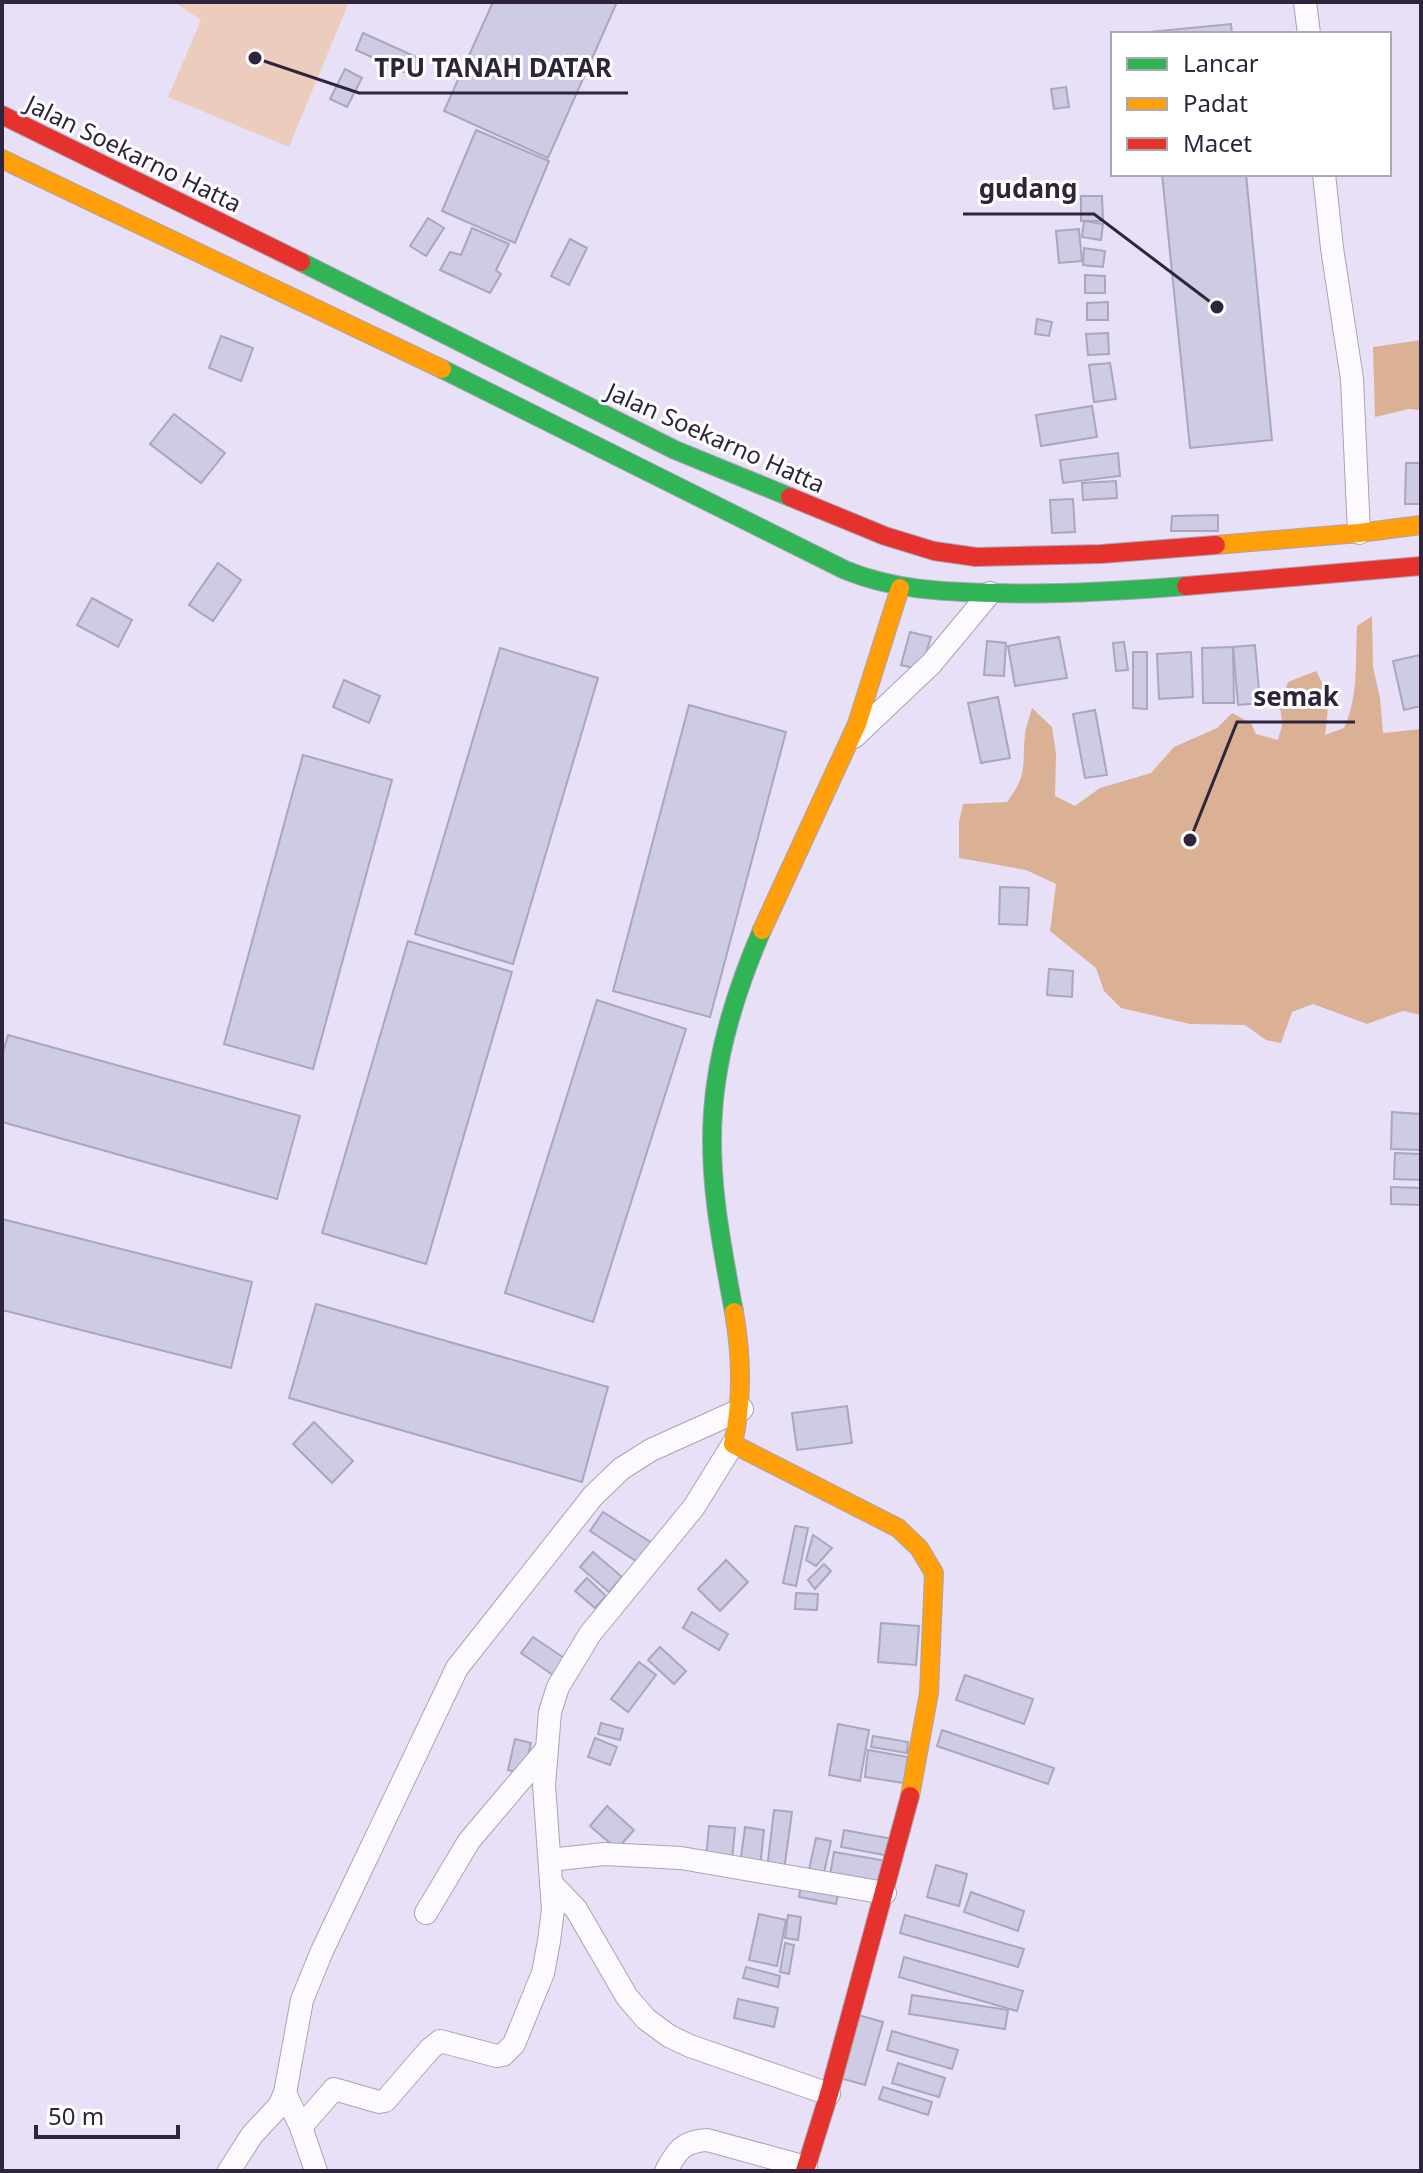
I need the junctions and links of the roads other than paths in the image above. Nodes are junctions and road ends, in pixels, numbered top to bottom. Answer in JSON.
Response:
{"nodes":[{"id":1,"x":1305,"y":2,"type":"edge"},
{"id":2,"x":1309,"y":32,"type":"edge"},
{"id":3,"x":2,"y":115,"type":"edge"},
{"id":4,"x":2,"y":159,"type":"edge"},
{"id":5,"x":1324,"y":176,"type":"edge"},
{"id":6,"x":1421,"y":525,"type":"edge"},
{"id":7,"x":1359,"y":533,"type":"junction"},
{"id":8,"x":1421,"y":566,"type":"edge"},
{"id":9,"x":900,"y":588,"type":"junction"},
{"id":10,"x":990,"y":593,"type":"junction"},
{"id":11,"x":851,"y":740,"type":"junction"},
{"id":12,"x":742,"y":1409,"type":"junction"},
{"id":13,"x":733,"y":1444,"type":"junction"},
{"id":14,"x":546,"y":1750,"type":"junction"},
{"id":15,"x":550,"y":1860,"type":"junction"},
{"id":16,"x":552,"y":1884,"type":"junction"},
{"id":17,"x":885,"y":1893,"type":"junction"},
{"id":18,"x":426,"y":1913,"type":"dead end"},
{"id":19,"x":285,"y":2093,"type":"junction"},
{"id":20,"x":829,"y":2094,"type":"junction"},
{"id":21,"x":301,"y":2127,"type":"junction"},
{"id":22,"x":806,"y":2169,"type":"edge"},
{"id":23,"x":229,"y":2171,"type":"edge"},
{"id":24,"x":316,"y":2171,"type":"edge"},
{"id":25,"x":666,"y":2171,"type":"edge"}],
"edges":[{"from":1,"to":2,"type":"street"},
{"from":3,"to":7,"type":"main road","name":"Jalan Soekarno Hatta"},
{"from":4,"to":9,"type":"main road"},
{"from":5,"to":7,"type":"street"},
{"from":6,"to":7,"type":"main road","name":"Jalan Soekarno Hatta"},
{"from":8,"to":10,"type":"main road"},
{"from":9,"to":10,"type":"main road"},
{"from":9,"to":11,"type":"main road"},
{"from":10,"to":11,"type":"street"},
{"from":11,"to":12,"type":"main road"},
{"from":12,"to":13,"type":"main road"},
{"from":12,"to":19,"type":"street"},
{"from":13,"to":14,"type":"street"},
{"from":13,"to":17,"type":"main road"},
{"from":14,"to":15,"type":"street"},
{"from":14,"to":18,"type":"street"},
{"from":15,"to":16,"type":"street"},
{"from":15,"to":17,"type":"street"},
{"from":16,"to":20,"type":"street"},
{"from":16,"to":21,"type":"street"},
{"from":17,"to":20,"type":"main road"},
{"from":19,"to":21,"type":"street"},
{"from":19,"to":23,"type":"street"},
{"from":20,"to":22,"type":"main road"},
{"from":21,"to":24,"type":"street"},
{"from":22,"to":25,"type":"street"}]}
